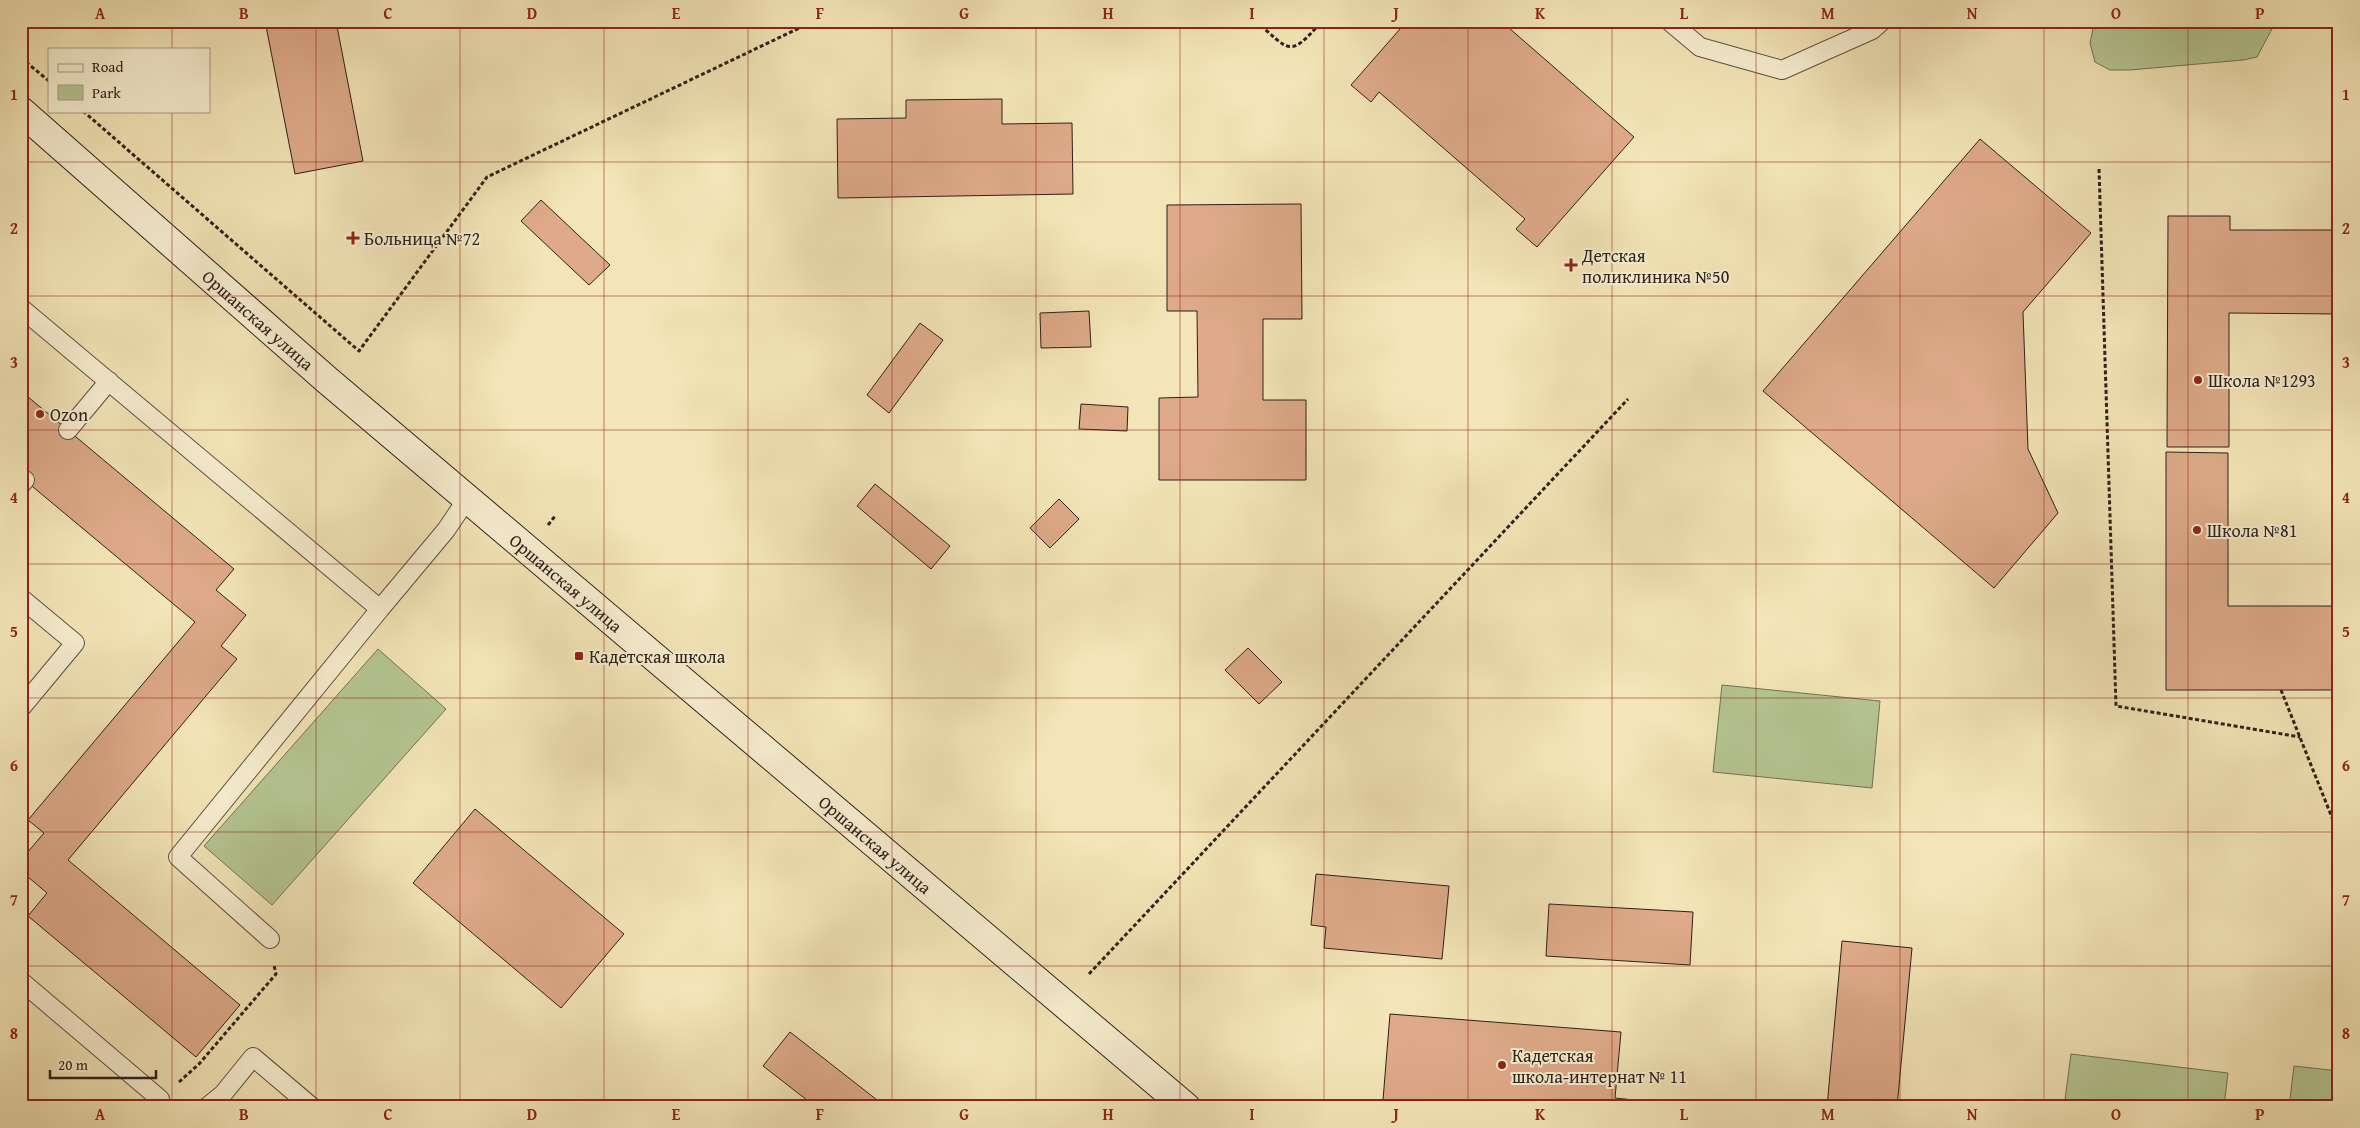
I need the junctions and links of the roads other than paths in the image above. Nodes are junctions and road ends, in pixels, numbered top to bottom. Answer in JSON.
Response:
{"nodes":[{"id":1,"x":1669,"y":21,"type":"edge"},
{"id":2,"x":1882,"y":21,"type":"edge"},
{"id":3,"x":21,"y":110,"type":"edge"},
{"id":4,"x":21,"y":308,"type":"edge"},
{"id":5,"x":109,"y":381,"type":"junction"},
{"id":6,"x":68,"y":430,"type":"dead end"},
{"id":7,"x":467,"y":499,"type":"junction"},
{"id":8,"x":21,"y":598,"type":"edge"},
{"id":9,"x":380,"y":609,"type":"junction"},
{"id":10,"x":21,"y":708,"type":"edge"},
{"id":11,"x":270,"y":939,"type":"road end"},
{"id":12,"x":21,"y":981,"type":"edge"},
{"id":13,"x":160,"y":1099,"type":"road end"},
{"id":14,"x":207,"y":1107,"type":"edge"},
{"id":15,"x":312,"y":1107,"type":"edge"},
{"id":16,"x":1186,"y":1107,"type":"edge"}],
"edges":[{"from":1,"to":2,"type":"lane"},
{"from":3,"to":7,"type":"street","name":"Оршанская улица"},
{"from":4,"to":5,"type":"lane"},
{"from":5,"to":6,"type":"lane"},
{"from":5,"to":9,"type":"lane"},
{"from":7,"to":9,"type":"lane"},
{"from":7,"to":16,"type":"street","name":"Оршанская улица"},
{"from":8,"to":10,"type":"lane"},
{"from":9,"to":11,"type":"lane"},
{"from":12,"to":13,"type":"lane"},
{"from":14,"to":15,"type":"lane"}]}
